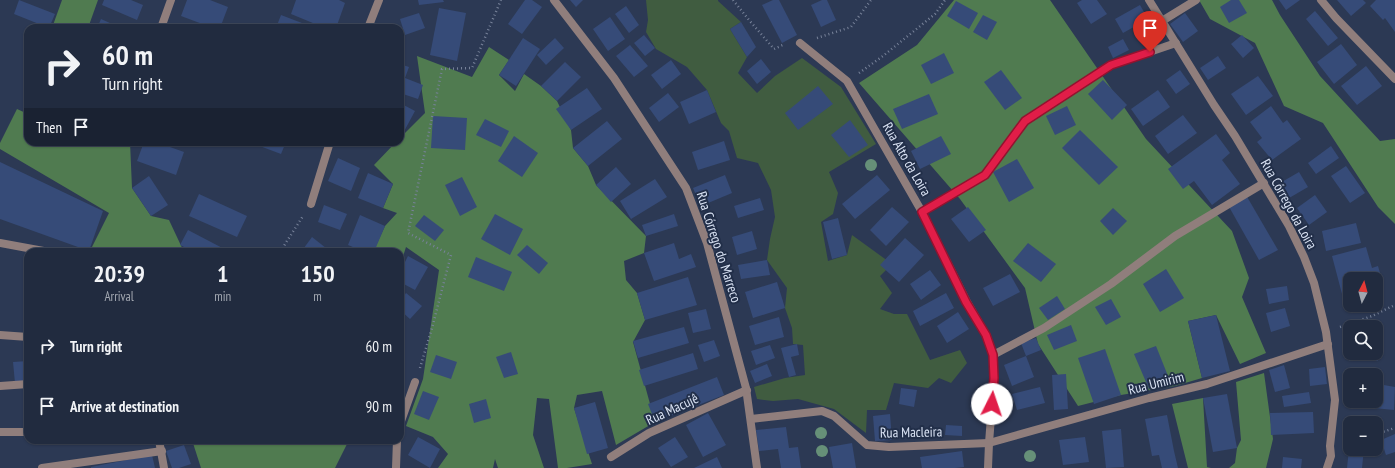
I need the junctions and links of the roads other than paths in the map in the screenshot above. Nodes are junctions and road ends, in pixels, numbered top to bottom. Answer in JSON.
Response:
{"nodes":[{"id":1,"x":171,"y":0,"type":"edge"},
{"id":2,"x":379,"y":0,"type":"edge"},
{"id":3,"x":554,"y":0,"type":"edge"},
{"id":4,"x":1149,"y":0,"type":"edge"},
{"id":5,"x":1196,"y":0,"type":"edge"},
{"id":6,"x":1321,"y":0,"type":"edge"},
{"id":7,"x":1162,"y":21,"type":"junction"},
{"id":8,"x":162,"y":24,"type":"edge"},
{"id":9,"x":370,"y":24,"type":"edge"},
{"id":10,"x":800,"y":43,"type":"road end"},
{"id":11,"x":1176,"y":43,"type":"junction"},
{"id":12,"x":1395,"y":79,"type":"edge"},
{"id":13,"x":329,"y":146,"type":"edge"},
{"id":14,"x":1264,"y":183,"type":"junction"},
{"id":15,"x":311,"y":204,"type":"road end"},
{"id":16,"x":922,"y":212,"type":"junction"},
{"id":17,"x":0,"y":243,"type":"edge"},
{"id":18,"x":27,"y":248,"type":"edge"},
{"id":19,"x":0,"y":335,"type":"edge"},
{"id":20,"x":24,"y":338,"type":"edge"},
{"id":21,"x":1328,"y":344,"type":"junction"},
{"id":22,"x":993,"y":355,"type":"junction"},
{"id":23,"x":415,"y":382,"type":"road end"},
{"id":24,"x":24,"y":384,"type":"edge"},
{"id":25,"x":0,"y":386,"type":"edge"},
{"id":26,"x":746,"y":390,"type":"junction"},
{"id":27,"x":404,"y":413,"type":"edge"},
{"id":28,"x":751,"y":419,"type":"junction"},
{"id":29,"x":0,"y":432,"type":"edge"},
{"id":30,"x":24,"y":432,"type":"edge"},
{"id":31,"x":988,"y":443,"type":"junction"},
{"id":32,"x":160,"y":444,"type":"edge"},
{"id":33,"x":398,"y":444,"type":"edge"},
{"id":34,"x":162,"y":451,"type":"junction"},
{"id":35,"x":611,"y":457,"type":"dead end"},
{"id":36,"x":42,"y":468,"type":"edge"},
{"id":37,"x":164,"y":468,"type":"edge"},
{"id":38,"x":396,"y":468,"type":"edge"},
{"id":39,"x":757,"y":468,"type":"edge"},
{"id":40,"x":988,"y":468,"type":"edge"},
{"id":41,"x":1327,"y":468,"type":"edge"}],
"edges":[{"from":1,"to":8,"type":"street"},
{"from":2,"to":9,"type":"street"},
{"from":3,"to":26,"type":"street","name":"Rua Córrego do Marreco"},
{"from":4,"to":7,"type":"street","name":"Rua Córrego da Loira"},
{"from":5,"to":7,"type":"street"},
{"from":6,"to":12,"type":"street"},
{"from":7,"to":11,"type":"street","name":"Rua Córrego da Loira"},
{"from":10,"to":16,"type":"street","name":"Rua Alto da Loira"},
{"from":11,"to":14,"type":"street","name":"Rua Córrego da Loira"},
{"from":11,"to":16,"type":"street"},
{"from":13,"to":15,"type":"street"},
{"from":14,"to":21,"type":"street","name":"Rua Córrego da Loira"},
{"from":14,"to":22,"type":"street"},
{"from":16,"to":22,"type":"street","name":"Rua Alto da Loira"},
{"from":17,"to":18,"type":"street"},
{"from":19,"to":20,"type":"street"},
{"from":21,"to":31,"type":"street","name":"Rua Umirim"},
{"from":21,"to":41,"type":"street","name":"Rua Córrego da Loira"},
{"from":22,"to":31,"type":"street","name":"Rua Alto da Loira"},
{"from":23,"to":27,"type":"street"},
{"from":24,"to":25,"type":"street"},
{"from":26,"to":28,"type":"street","name":"Rua Córrego do Marreco"},
{"from":26,"to":35,"type":"street","name":"Rua Macujê"},
{"from":28,"to":31,"type":"street","name":"Rua Macleira"},
{"from":28,"to":39,"type":"street","name":"Rua Córrego do Marreco"},
{"from":29,"to":30,"type":"street"},
{"from":31,"to":40,"type":"street","name":"Rua Alto da Loira"},
{"from":32,"to":34,"type":"street"},
{"from":33,"to":38,"type":"street"},
{"from":34,"to":36,"type":"street"},
{"from":34,"to":37,"type":"street"}]}
